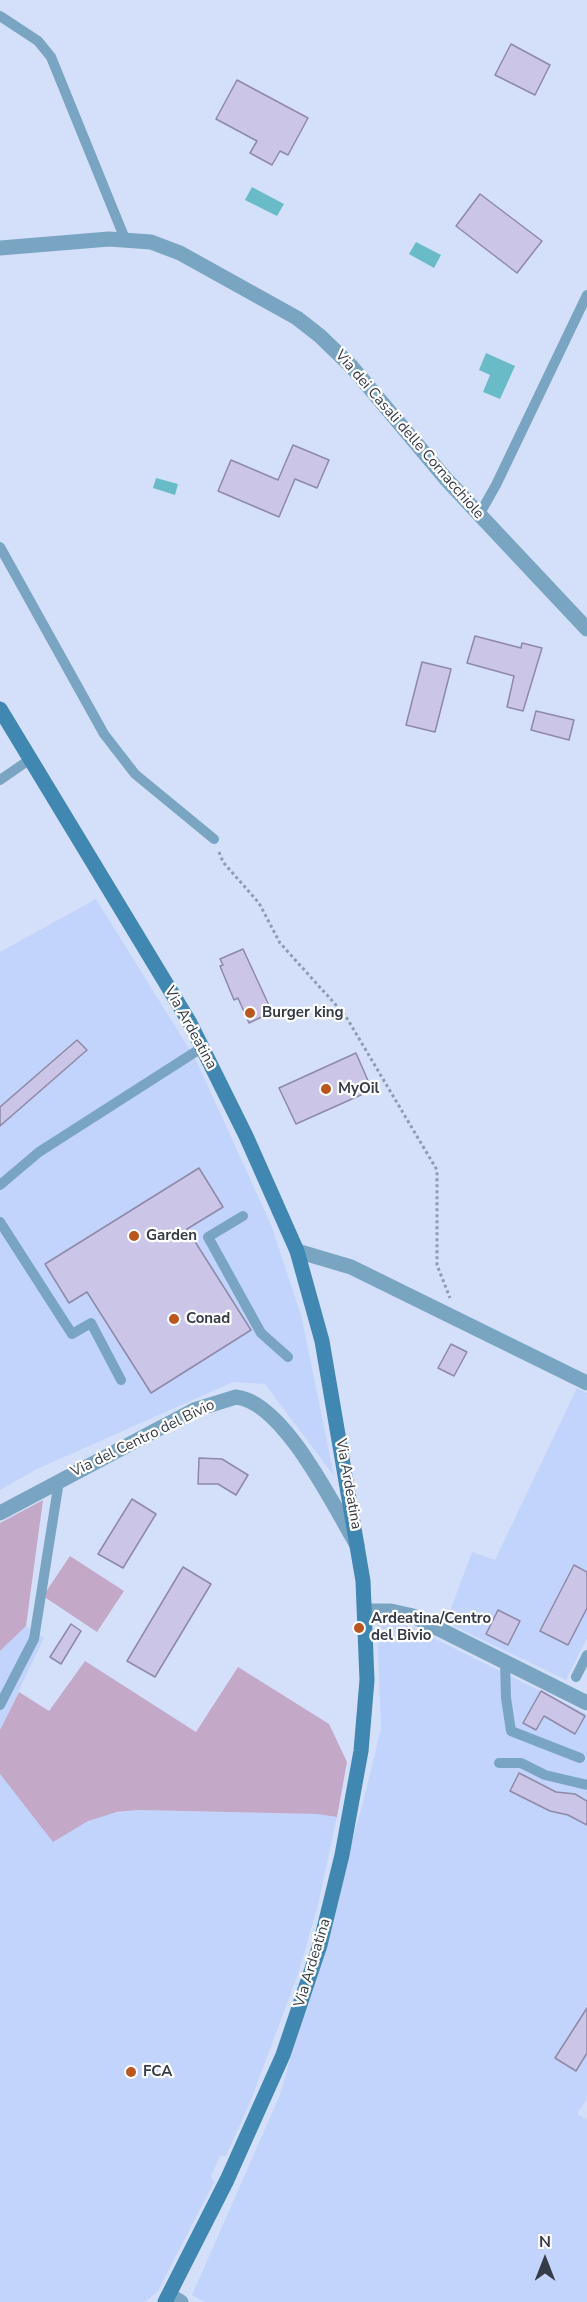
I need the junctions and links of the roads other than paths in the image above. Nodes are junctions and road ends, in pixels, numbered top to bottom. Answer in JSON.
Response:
{"nodes":[{"id":1,"x":0,"y":16,"type":"edge"},
{"id":2,"x":126,"y":239,"type":"junction"},
{"id":3,"x":0,"y":248,"type":"edge"},
{"id":4,"x":587,"y":295,"type":"edge"},
{"id":5,"x":479,"y":515,"type":"junction"},
{"id":6,"x":0,"y":548,"type":"edge"},
{"id":7,"x":587,"y":629,"type":"edge"},
{"id":8,"x":0,"y":709,"type":"edge"},
{"id":9,"x":29,"y":760,"type":"junction"},
{"id":10,"x":0,"y":780,"type":"edge"},
{"id":11,"x":214,"y":839,"type":"road end"},
{"id":12,"x":203,"y":1047,"type":"junction"},
{"id":13,"x":0,"y":1185,"type":"edge"},
{"id":14,"x":243,"y":1216,"type":"dead end"},
{"id":15,"x":0,"y":1222,"type":"edge"},
{"id":16,"x":297,"y":1251,"type":"junction"},
{"id":17,"x":288,"y":1357,"type":"dead end"},
{"id":18,"x":121,"y":1380,"type":"dead end"},
{"id":19,"x":587,"y":1383,"type":"edge"},
{"id":20,"x":59,"y":1481,"type":"junction"},
{"id":21,"x":0,"y":1513,"type":"edge"},
{"id":22,"x":360,"y":1550,"type":"junction"},
{"id":23,"x":366,"y":1611,"type":"junction"},
{"id":24,"x":587,"y":1655,"type":"edge"},
{"id":25,"x":504,"y":1661,"type":"junction"},
{"id":26,"x":576,"y":1677,"type":"dead end"},
{"id":27,"x":587,"y":1703,"type":"edge"},
{"id":28,"x":0,"y":1706,"type":"edge"},
{"id":29,"x":580,"y":1758,"type":"dead end"},
{"id":30,"x":499,"y":1763,"type":"dead end"},
{"id":31,"x":587,"y":1785,"type":"edge"},
{"id":32,"x":172,"y":2300,"type":"edge"}],
"edges":[{"from":1,"to":2,"type":"lane"},
{"from":2,"to":3,"type":"street","name":"Via dei Casali delle Cornacchiole"},
{"from":2,"to":5,"type":"street","name":"Via dei Casali delle Cornacchiole"},
{"from":4,"to":5,"type":"lane"},
{"from":5,"to":7,"type":"street","name":"Via dei Casali delle Cornacchiole"},
{"from":6,"to":11,"type":"lane"},
{"from":8,"to":9,"type":"main road","name":"Via Ardeatina"},
{"from":9,"to":10,"type":"lane"},
{"from":9,"to":12,"type":"main road","name":"Via Ardeatina"},
{"from":12,"to":13,"type":"lane"},
{"from":12,"to":16,"type":"main road","name":"Via Ardeatina"},
{"from":14,"to":17,"type":"lane"},
{"from":15,"to":18,"type":"lane"},
{"from":16,"to":19,"type":"street"},
{"from":16,"to":22,"type":"main road","name":"Via Ardeatina"},
{"from":20,"to":21,"type":"street","name":"Via del Centro del Bivio"},
{"from":20,"to":22,"type":"street","name":"Via del Centro del Bivio"},
{"from":20,"to":28,"type":"lane"},
{"from":22,"to":23,"type":"main road","name":"Via Ardeatina"},
{"from":23,"to":25,"type":"street"},
{"from":23,"to":32,"type":"main road","name":"Via Ardeatina"},
{"from":24,"to":26,"type":"lane"},
{"from":25,"to":27,"type":"street"},
{"from":25,"to":29,"type":"lane"},
{"from":30,"to":31,"type":"lane"}]}
